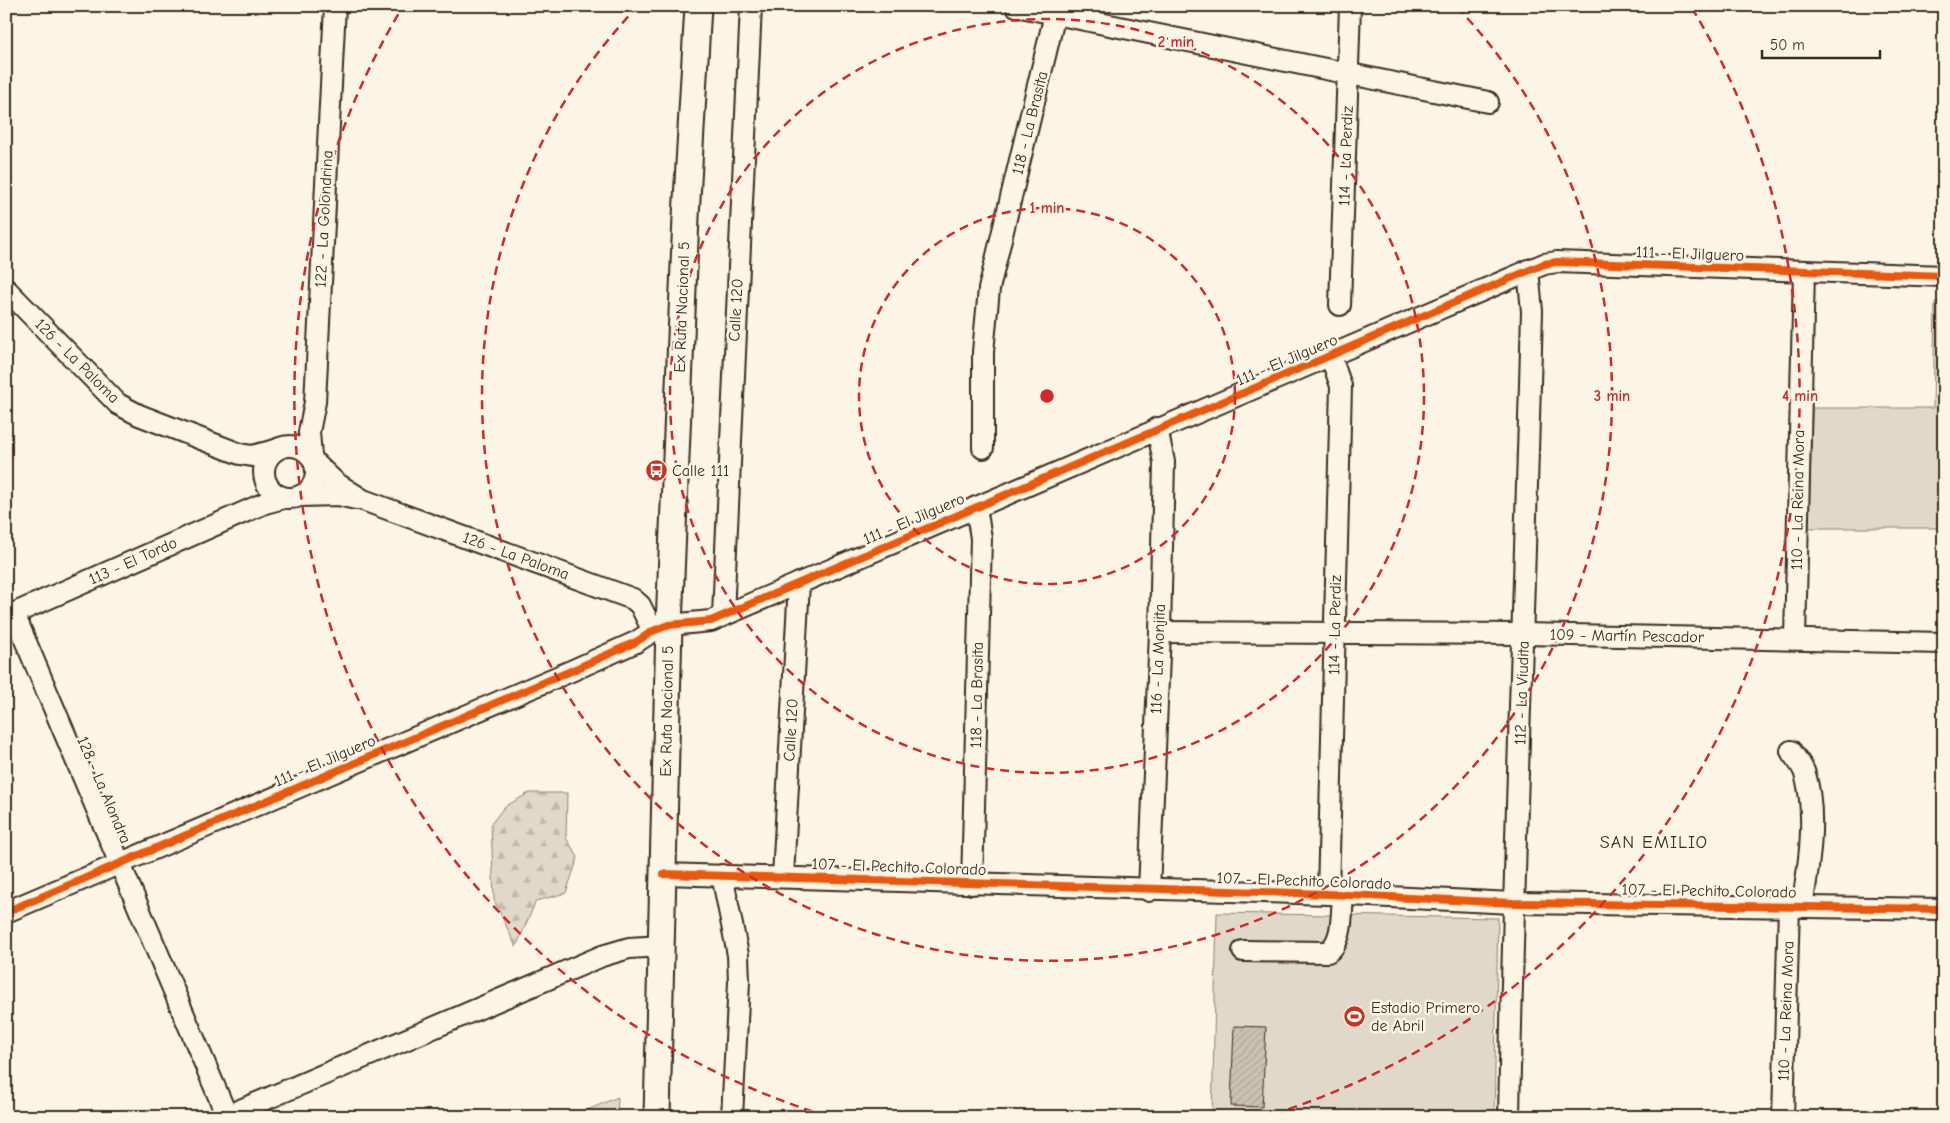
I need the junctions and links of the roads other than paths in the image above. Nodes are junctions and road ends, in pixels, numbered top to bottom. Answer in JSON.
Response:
{"nodes":[{"id":1,"x":335,"y":6,"type":"edge"},
{"id":2,"x":698,"y":6,"type":"edge"},
{"id":3,"x":751,"y":6,"type":"edge"},
{"id":4,"x":1016,"y":6,"type":"edge"},
{"id":5,"x":1350,"y":6,"type":"edge"},
{"id":6,"x":1056,"y":10,"type":"edge"},
{"id":7,"x":1349,"y":74,"type":"junction"},
{"id":8,"x":1488,"y":102,"type":"dead end"},
{"id":9,"x":1528,"y":270,"type":"junction"},
{"id":10,"x":1804,"y":272,"type":"junction"},
{"id":11,"x":1944,"y":276,"type":"edge"},
{"id":12,"x":6,"y":289,"type":"edge"},
{"id":13,"x":1340,"y":306,"type":"dead end"},
{"id":14,"x":1331,"y":356,"type":"junction"},
{"id":15,"x":1157,"y":428,"type":"junction"},
{"id":16,"x":309,"y":432,"type":"junction"},
{"id":17,"x":285,"y":448,"type":"junction"},
{"id":18,"x":983,"y":448,"type":"dead end"},
{"id":19,"x":240,"y":454,"type":"junction"},
{"id":20,"x":313,"y":459,"type":"junction"},
{"id":21,"x":266,"y":481,"type":"junction"},
{"id":22,"x":292,"y":497,"type":"junction"},
{"id":23,"x":363,"y":500,"type":"junction"},
{"id":24,"x":259,"y":505,"type":"junction"},
{"id":25,"x":976,"y":507,"type":"junction"},
{"id":26,"x":799,"y":583,"type":"junction"},
{"id":27,"x":10,"y":615,"type":"edge"},
{"id":28,"x":723,"y":615,"type":"junction"},
{"id":29,"x":661,"y":628,"type":"junction"},
{"id":30,"x":1160,"y":632,"type":"junction"},
{"id":31,"x":1335,"y":632,"type":"junction"},
{"id":32,"x":1524,"y":634,"type":"junction"},
{"id":33,"x":1794,"y":638,"type":"junction"},
{"id":34,"x":1944,"y":642,"type":"edge"},
{"id":35,"x":1790,"y":751,"type":"dead end"},
{"id":36,"x":120,"y":864,"type":"junction"},
{"id":37,"x":664,"y":874,"type":"junction"},
{"id":38,"x":722,"y":875,"type":"junction"},
{"id":39,"x":783,"y":877,"type":"junction"},
{"id":40,"x":972,"y":884,"type":"junction"},
{"id":41,"x":1149,"y":891,"type":"junction"},
{"id":42,"x":1335,"y":895,"type":"junction"},
{"id":43,"x":1513,"y":903,"type":"junction"},
{"id":44,"x":1796,"y":906,"type":"junction"},
{"id":45,"x":1944,"y":909,"type":"edge"},
{"id":46,"x":6,"y":912,"type":"edge"},
{"id":47,"x":662,"y":946,"type":"junction"},
{"id":48,"x":1243,"y":951,"type":"dead end"},
{"id":49,"x":225,"y":1116,"type":"edge"},
{"id":50,"x":657,"y":1117,"type":"edge"},
{"id":51,"x":732,"y":1117,"type":"edge"},
{"id":52,"x":1509,"y":1117,"type":"edge"},
{"id":53,"x":1783,"y":1117,"type":"edge"}],
"edges":[{"from":1,"to":16,"type":"street","name":"122 - La Golondrina"},
{"from":2,"to":29,"type":"main road","name":"Ex Ruta Nacional 5"},
{"from":3,"to":28,"type":"street","name":"Calle 120"},
{"from":4,"to":6,"type":"street"},
{"from":5,"to":7,"type":"street","name":"114 - La Perdiz"},
{"from":6,"to":7,"type":"street"},
{"from":6,"to":18,"type":"street","name":"118 - La Brasita"},
{"from":7,"to":8,"type":"street"},
{"from":7,"to":13,"type":"street","name":"114 - La Perdiz"},
{"from":9,"to":10,"type":"street","name":"111 - El Jilguero"},
{"from":9,"to":14,"type":"street","name":"111 - El Jilguero"},
{"from":9,"to":32,"type":"street","name":"112 - La Viudita"},
{"from":10,"to":11,"type":"street","name":"111 - El Jilguero"},
{"from":10,"to":33,"type":"street","name":"110 - La Reina Mora"},
{"from":12,"to":19,"type":"street","name":"126 - La Paloma"},
{"from":14,"to":15,"type":"street","name":"111 - El Jilguero"},
{"from":14,"to":31,"type":"street","name":"114 - La Perdiz"},
{"from":15,"to":25,"type":"street","name":"111 - El Jilguero"},
{"from":15,"to":30,"type":"street","name":"116 - La Monjita"},
{"from":16,"to":17,"type":"street"},
{"from":16,"to":20,"type":"street","name":"122 - La Golondrina"},
{"from":17,"to":19,"type":"street","name":"126 - La Paloma"},
{"from":17,"to":20,"type":"street"},
{"from":17,"to":21,"type":"street"},
{"from":19,"to":21,"type":"street","name":"126 - La Paloma"},
{"from":20,"to":22,"type":"street"},
{"from":20,"to":23,"type":"street","name":"126 - La Paloma"},
{"from":21,"to":22,"type":"street"},
{"from":21,"to":24,"type":"street"},
{"from":22,"to":23,"type":"street","name":"126 - La Paloma"},
{"from":22,"to":24,"type":"street","name":"113 - El Tordo"},
{"from":23,"to":29,"type":"street","name":"126 - La Paloma"},
{"from":24,"to":27,"type":"street","name":"113 - El Tordo"},
{"from":25,"to":26,"type":"street","name":"111 - El Jilguero"},
{"from":25,"to":40,"type":"street","name":"118 - La Brasita"},
{"from":26,"to":28,"type":"street","name":"111 - El Jilguero"},
{"from":26,"to":39,"type":"street","name":"Calle 120"},
{"from":27,"to":36,"type":"street","name":"128 - La Alondra"},
{"from":28,"to":29,"type":"street","name":"111 - El Jilguero"},
{"from":29,"to":36,"type":"street","name":"111 - El Jilguero"},
{"from":29,"to":37,"type":"main road","name":"Ex Ruta Nacional 5"},
{"from":30,"to":31,"type":"street","name":"109 - Martín Pescador"},
{"from":30,"to":41,"type":"street","name":"116 - La Monjita"},
{"from":31,"to":32,"type":"street","name":"109 - Martín Pescador"},
{"from":31,"to":42,"type":"street","name":"114 - La Perdiz"},
{"from":32,"to":33,"type":"street","name":"109 - Martín Pescador"},
{"from":32,"to":43,"type":"street","name":"112 - La Viudita"},
{"from":33,"to":34,"type":"street","name":"109 - Martín Pescador"},
{"from":35,"to":44,"type":"street","name":"110 - La Reina Mora"},
{"from":36,"to":46,"type":"street","name":"111 - El Jilguero"},
{"from":36,"to":49,"type":"street","name":"128 - La Alondra"},
{"from":37,"to":38,"type":"street","name":"107 - El Pechito Colorado"},
{"from":37,"to":47,"type":"main road","name":"Ex Ruta Nacional 5"},
{"from":38,"to":39,"type":"street","name":"107 - El Pechito Colorado"},
{"from":38,"to":51,"type":"street"},
{"from":39,"to":40,"type":"street","name":"107 - El Pechito Colorado"},
{"from":40,"to":41,"type":"street","name":"107 - El Pechito Colorado"},
{"from":41,"to":42,"type":"street","name":"107 - El Pechito Colorado"},
{"from":42,"to":43,"type":"street","name":"107 - El Pechito Colorado"},
{"from":42,"to":48,"type":"street","name":"114 - La Perdiz"},
{"from":43,"to":44,"type":"street","name":"107 - El Pechito Colorado"},
{"from":43,"to":52,"type":"street","name":"112 - La Viudita"},
{"from":44,"to":45,"type":"street","name":"107 - El Pechito Colorado"},
{"from":44,"to":53,"type":"street","name":"110 - La Reina Mora"},
{"from":47,"to":49,"type":"street"},
{"from":47,"to":50,"type":"main road","name":"Ex Ruta Nacional 5"}]}
